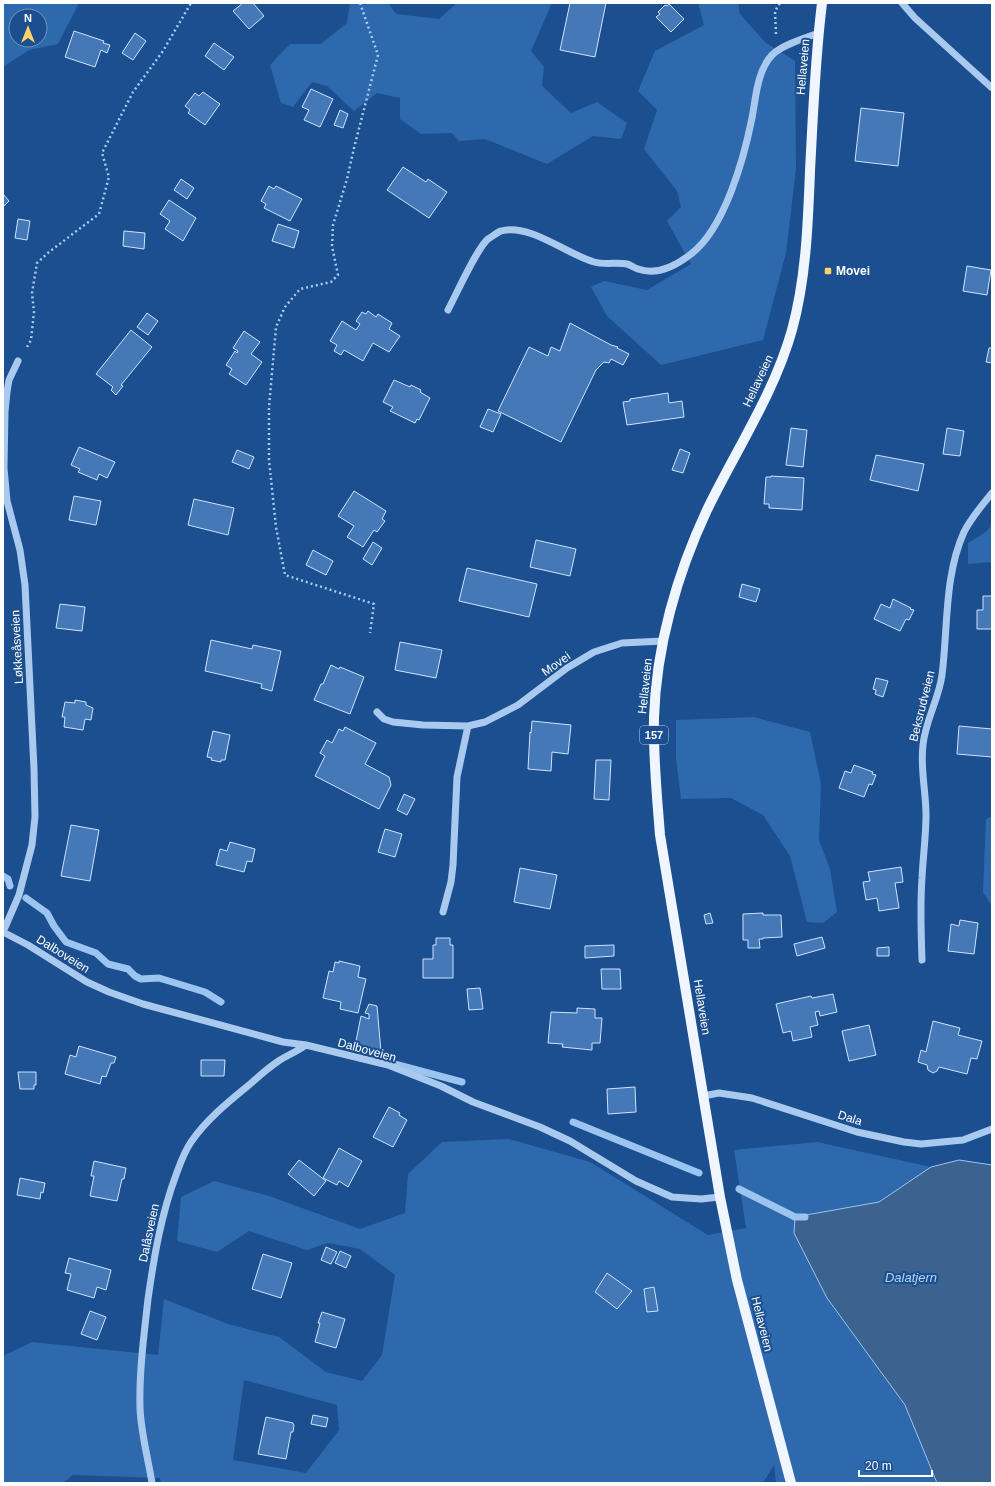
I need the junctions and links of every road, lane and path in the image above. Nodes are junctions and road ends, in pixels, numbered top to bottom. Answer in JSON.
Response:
{"nodes":[{"id":1,"x":191,"y":3,"type":"edge"},
{"id":2,"x":360,"y":3,"type":"edge"},
{"id":3,"x":780,"y":3,"type":"edge"},
{"id":4,"x":822,"y":3,"type":"edge"},
{"id":5,"x":902,"y":3,"type":"edge"},
{"id":6,"x":819,"y":34,"type":"junction"},
{"id":7,"x":786,"y":46,"type":"junction"},
{"id":8,"x":992,"y":88,"type":"edge"},
{"id":9,"x":448,"y":310,"type":"dead end"},
{"id":10,"x":18,"y":361,"type":"joint"},
{"id":11,"x":992,"y":493,"type":"edge"},
{"id":12,"x":370,"y":633,"type":"dead end"},
{"id":13,"x":663,"y":641,"type":"junction"},
{"id":14,"x":377,"y":712,"type":"dead end"},
{"id":15,"x":468,"y":726,"type":"junction"},
{"id":16,"x":443,"y":912,"type":"dead end"},
{"id":17,"x":3,"y":932,"type":"edge"},
{"id":18,"x":922,"y":960,"type":"dead end"},
{"id":19,"x":306,"y":1045,"type":"junction"},
{"id":20,"x":703,"y":1096,"type":"junction"},
{"id":21,"x":992,"y":1129,"type":"edge"},
{"id":22,"x":720,"y":1197,"type":"junction"},
{"id":23,"x":152,"y":1483,"type":"edge"},
{"id":24,"x":791,"y":1483,"type":"edge"}],
"edges":[{"from":1,"to":10,"type":"path"},
{"from":2,"to":12,"type":"path"},
{"from":3,"to":7,"type":"path"},
{"from":4,"to":6,"type":"main road","name":"Hellaveien","number":"157"},
{"from":5,"to":8,"type":"street"},
{"from":6,"to":7,"type":"street"},
{"from":6,"to":13,"type":"main road","name":"Hellaveien","number":"157"},
{"from":7,"to":9,"type":"street"},
{"from":10,"to":17,"type":"street","name":"Løkkeåsveien"},
{"from":11,"to":18,"type":"street","name":"Beksrudveien"},
{"from":13,"to":15,"type":"street","name":"Movei"},
{"from":13,"to":20,"type":"main road","name":"Hellaveien","number":"157"},
{"from":14,"to":15,"type":"street","name":"Movei"},
{"from":15,"to":16,"type":"street"},
{"from":17,"to":19,"type":"street","name":"Dalboveien"},
{"from":19,"to":22,"type":"street","name":"Dalboveien"},
{"from":19,"to":23,"type":"street","name":"Dalåsveien"},
{"from":20,"to":21,"type":"street","name":"Dala"},
{"from":20,"to":22,"type":"main road","name":"Hellaveien","number":"157"},
{"from":22,"to":24,"type":"main road","name":"Hellaveien","number":"157"}]}
